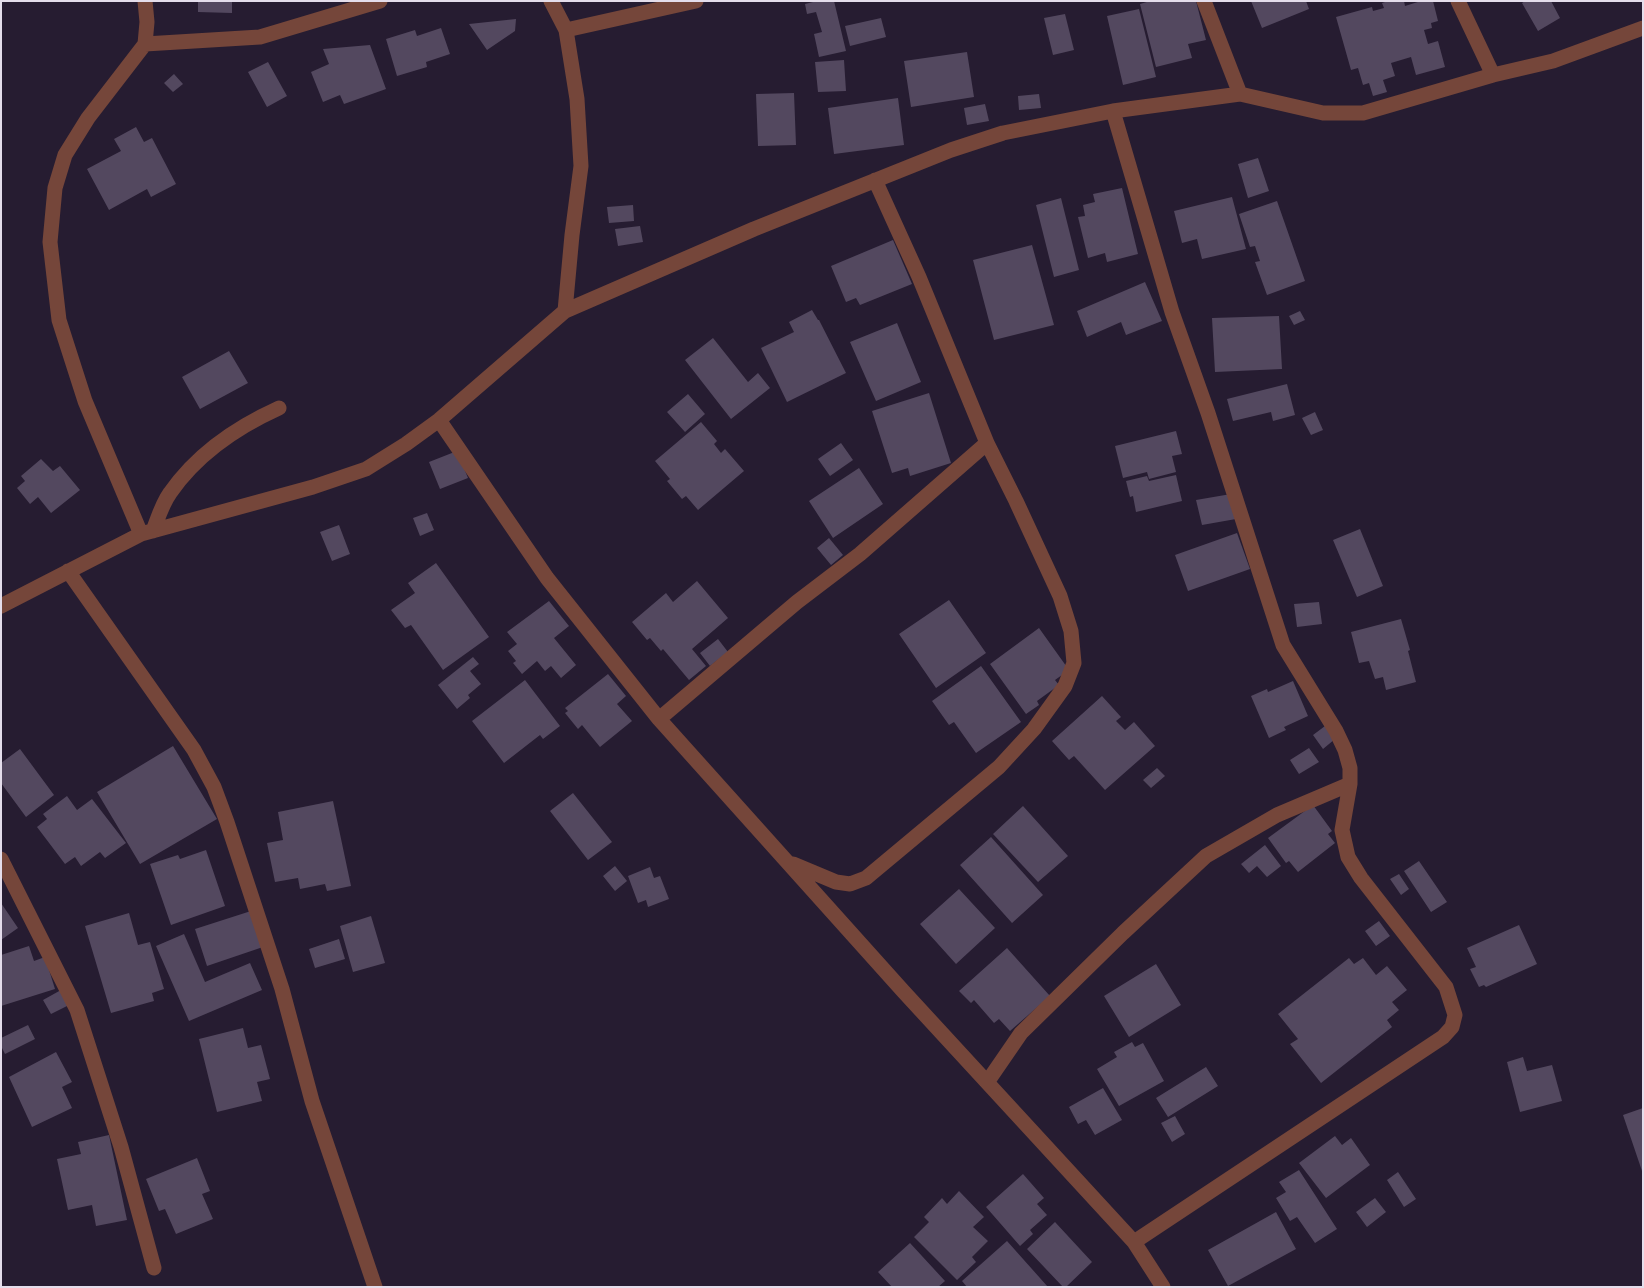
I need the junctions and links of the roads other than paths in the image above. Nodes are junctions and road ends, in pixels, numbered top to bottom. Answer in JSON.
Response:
{"nodes":[{"id":1,"x":145,"y":1,"type":"edge"},
{"id":2,"x":380,"y":1,"type":"edge"},
{"id":3,"x":551,"y":1,"type":"edge"},
{"id":4,"x":696,"y":1,"type":"edge"},
{"id":5,"x":1204,"y":1,"type":"edge"},
{"id":6,"x":1458,"y":1,"type":"edge"},
{"id":7,"x":1643,"y":28,"type":"edge"},
{"id":8,"x":566,"y":30,"type":"junction"},
{"id":9,"x":145,"y":44,"type":"junction"},
{"id":10,"x":1494,"y":75,"type":"junction"},
{"id":11,"x":1240,"y":94,"type":"junction"},
{"id":12,"x":1113,"y":111,"type":"junction"},
{"id":13,"x":875,"y":180,"type":"junction"},
{"id":14,"x":565,"y":311,"type":"junction"},
{"id":15,"x":279,"y":408,"type":"dead end"},
{"id":16,"x":439,"y":420,"type":"junction"},
{"id":17,"x":987,"y":443,"type":"junction"},
{"id":18,"x":147,"y":533,"type":"junction"},
{"id":19,"x":68,"y":571,"type":"junction"},
{"id":20,"x":1,"y":606,"type":"edge"},
{"id":21,"x":659,"y":719,"type":"junction"},
{"id":22,"x":1350,"y":784,"type":"junction"},
{"id":23,"x":1,"y":859,"type":"edge"},
{"id":24,"x":788,"y":862,"type":"junction"},
{"id":25,"x":988,"y":1081,"type":"junction"},
{"id":26,"x":1134,"y":1242,"type":"junction"},
{"id":27,"x":154,"y":1268,"type":"dead end"},
{"id":28,"x":375,"y":1287,"type":"edge"},
{"id":29,"x":1163,"y":1287,"type":"edge"}],
"edges":[{"from":1,"to":9,"type":"street"},
{"from":2,"to":9,"type":"street"},
{"from":3,"to":8,"type":"street"},
{"from":4,"to":8,"type":"street"},
{"from":5,"to":11,"type":"street"},
{"from":6,"to":10,"type":"street"},
{"from":7,"to":10,"type":"street"},
{"from":8,"to":14,"type":"street"},
{"from":9,"to":18,"type":"street"},
{"from":10,"to":11,"type":"street"},
{"from":11,"to":12,"type":"street"},
{"from":12,"to":13,"type":"street"},
{"from":12,"to":22,"type":"street"},
{"from":13,"to":14,"type":"street"},
{"from":13,"to":17,"type":"street"},
{"from":14,"to":16,"type":"street"},
{"from":15,"to":18,"type":"street"},
{"from":16,"to":18,"type":"street"},
{"from":16,"to":21,"type":"street"},
{"from":17,"to":21,"type":"street"},
{"from":17,"to":24,"type":"street"},
{"from":18,"to":19,"type":"street"},
{"from":19,"to":20,"type":"street"},
{"from":19,"to":28,"type":"street"},
{"from":21,"to":24,"type":"street"},
{"from":22,"to":25,"type":"street"},
{"from":22,"to":26,"type":"street"},
{"from":23,"to":27,"type":"street"},
{"from":24,"to":25,"type":"street"},
{"from":25,"to":26,"type":"street"},
{"from":26,"to":29,"type":"street"}]}
